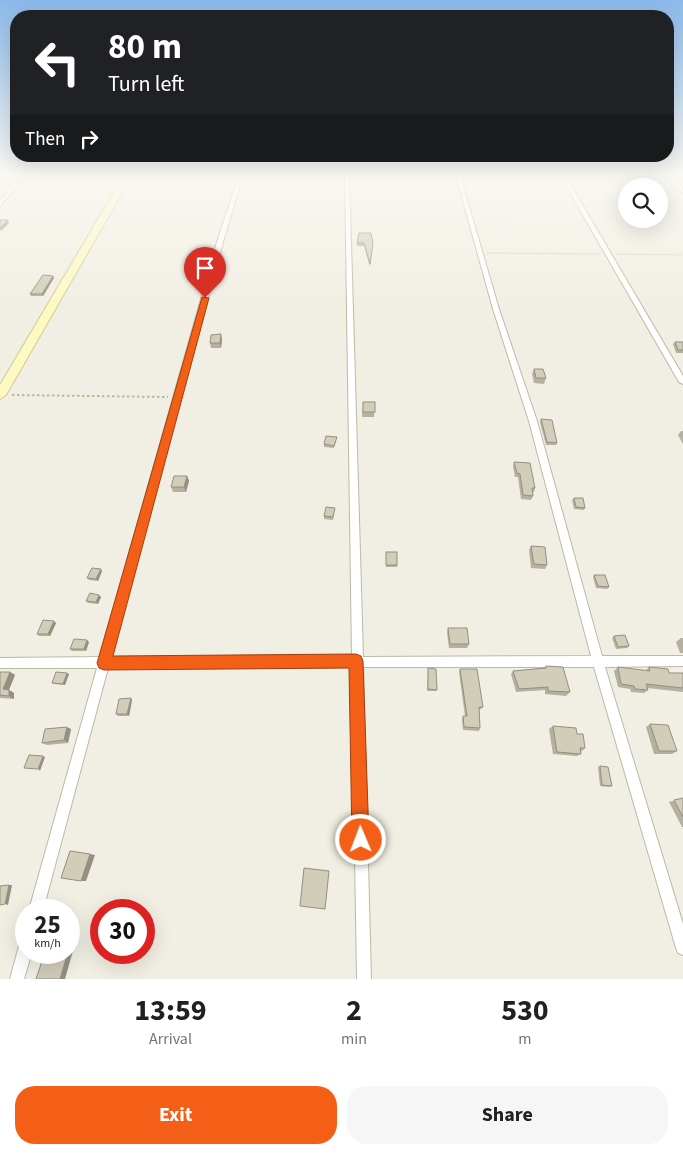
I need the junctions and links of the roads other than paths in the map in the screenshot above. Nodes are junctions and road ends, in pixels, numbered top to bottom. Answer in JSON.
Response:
{"nodes":[{"id":1,"x":103,"y":218,"type":"edge"},
{"id":2,"x":229,"y":218,"type":"edge"},
{"id":3,"x":348,"y":218,"type":"edge"},
{"id":4,"x":470,"y":218,"type":"edge"},
{"id":5,"x":587,"y":218,"type":"edge"},
{"id":6,"x":683,"y":382,"type":"edge"},
{"id":7,"x":0,"y":395,"type":"edge"},
{"id":8,"x":598,"y":660,"type":"junction"},
{"id":9,"x":356,"y":661,"type":"junction"},
{"id":10,"x":683,"y":661,"type":"edge"},
{"id":11,"x":0,"y":663,"type":"edge"},
{"id":12,"x":104,"y":663,"type":"junction"},
{"id":13,"x":39,"y":899,"type":"edge"},
{"id":14,"x":683,"y":948,"type":"edge"},
{"id":15,"x":21,"y":964,"type":"edge"},
{"id":16,"x":17,"y":979,"type":"edge"},
{"id":17,"x":364,"y":979,"type":"edge"}],
"edges":[{"from":1,"to":7,"type":"street"},
{"from":2,"to":12,"type":"street"},
{"from":3,"to":9,"type":"street"},
{"from":4,"to":8,"type":"street"},
{"from":5,"to":6,"type":"street"},
{"from":8,"to":9,"type":"street"},
{"from":8,"to":10,"type":"street"},
{"from":8,"to":14,"type":"street"},
{"from":9,"to":12,"type":"street"},
{"from":9,"to":17,"type":"street"},
{"from":11,"to":12,"type":"street"},
{"from":12,"to":13,"type":"street"},
{"from":15,"to":16,"type":"street"}]}
